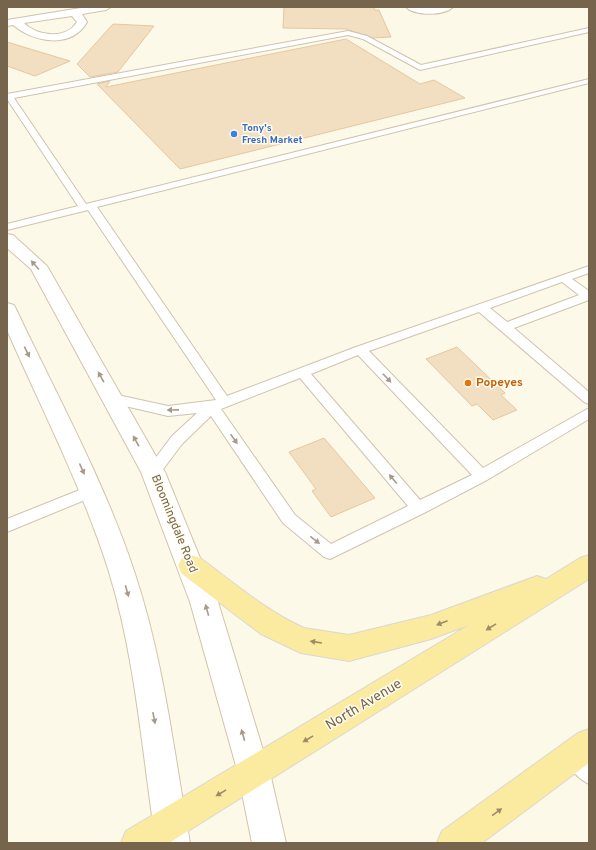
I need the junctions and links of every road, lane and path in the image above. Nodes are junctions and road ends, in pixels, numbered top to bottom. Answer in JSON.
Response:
{"nodes":[{"id":1,"x":106,"y":7,"type":"edge"},
{"id":2,"x":411,"y":7,"type":"edge"},
{"id":3,"x":448,"y":7,"type":"edge"},
{"id":4,"x":75,"y":12,"type":"junction"},
{"id":5,"x":12,"y":23,"type":"edge"},
{"id":6,"x":589,"y":30,"type":"edge"},
{"id":7,"x":589,"y":81,"type":"edge"},
{"id":8,"x":8,"y":96,"type":"edge"},
{"id":9,"x":87,"y":207,"type":"junction"},
{"id":10,"x":7,"y":228,"type":"edge"},
{"id":11,"x":7,"y":239,"type":"edge"},
{"id":12,"x":589,"y":269,"type":"edge"},
{"id":13,"x":563,"y":278,"type":"junction"},
{"id":14,"x":481,"y":307,"type":"junction"},
{"id":15,"x":7,"y":309,"type":"edge"},
{"id":16,"x":506,"y":327,"type":"junction"},
{"id":17,"x":360,"y":350,"type":"junction"},
{"id":18,"x":302,"y":372,"type":"junction"},
{"id":19,"x":113,"y":399,"type":"junction"},
{"id":20,"x":589,"y":399,"type":"edge"},
{"id":21,"x":218,"y":405,"type":"junction"},
{"id":22,"x":589,"y":413,"type":"edge"},
{"id":23,"x":154,"y":472,"type":"junction"},
{"id":24,"x":482,"y":476,"type":"junction"},
{"id":25,"x":92,"y":491,"type":"junction"},
{"id":26,"x":419,"y":509,"type":"junction"},
{"id":27,"x":7,"y":526,"type":"edge"},
{"id":28,"x":191,"y":566,"type":"junction"},
{"id":29,"x":586,"y":568,"type":"edge"},
{"id":30,"x":584,"y":758,"type":"edge"},
{"id":31,"x":254,"y":773,"type":"junction"},
{"id":32,"x":172,"y":833,"type":"edge"},
{"id":33,"x":464,"y":840,"type":"edge"},
{"id":34,"x":138,"y":843,"type":"edge"},
{"id":35,"x":269,"y":843,"type":"edge"}],
"edges":[{"from":1,"to":4,"type":"street"},
{"from":2,"to":3,"type":"street"},
{"from":4,"to":5,"type":"street"},
{"from":4,"to":5,"type":"street"},
{"from":6,"to":8,"type":"lane"},
{"from":7,"to":9,"type":"lane"},
{"from":8,"to":9,"type":"lane"},
{"from":9,"to":10,"type":"lane"},
{"from":9,"to":21,"type":"lane"},
{"from":19,"to":11,"type":"street","name":"Bloomingdale Road","one_way":true},
{"from":12,"to":13,"type":"lane"},
{"from":13,"to":14,"type":"lane"},
{"from":13,"to":16,"type":"lane"},
{"from":14,"to":16,"type":"lane"},
{"from":14,"to":17,"type":"lane"},
{"from":15,"to":25,"type":"street","one_way":true},
{"from":16,"to":20,"type":"lane"},
{"from":17,"to":18,"type":"lane"},
{"from":17,"to":24,"type":"lane","one_way":true},
{"from":18,"to":21,"type":"lane"},
{"from":26,"to":18,"type":"lane","one_way":true},
{"from":21,"to":19,"type":"lane","one_way":true},
{"from":23,"to":19,"type":"street","name":"Bloomingdale Road","one_way":true},
{"from":21,"to":23,"type":"lane"},
{"from":21,"to":26,"type":"lane","one_way":true},
{"from":22,"to":24,"type":"lane"},
{"from":23,"to":28,"type":"street","name":"Bloomingdale Road"},
{"from":24,"to":26,"type":"lane"},
{"from":25,"to":27,"type":"lane"},
{"from":25,"to":32,"type":"street","one_way":true},
{"from":29,"to":28,"type":"main road","one_way":true},
{"from":31,"to":28,"type":"street","name":"Bloomingdale Road","one_way":true},
{"from":29,"to":31,"type":"main road","name":"North Avenue","one_way":true},
{"from":33,"to":30,"type":"main road","one_way":true},
{"from":31,"to":32,"type":"main road","name":"North Avenue","one_way":true},
{"from":31,"to":35,"type":"street","name":"Bloomingdale Road"},
{"from":32,"to":34,"type":"main road","name":"North Avenue"}]}
